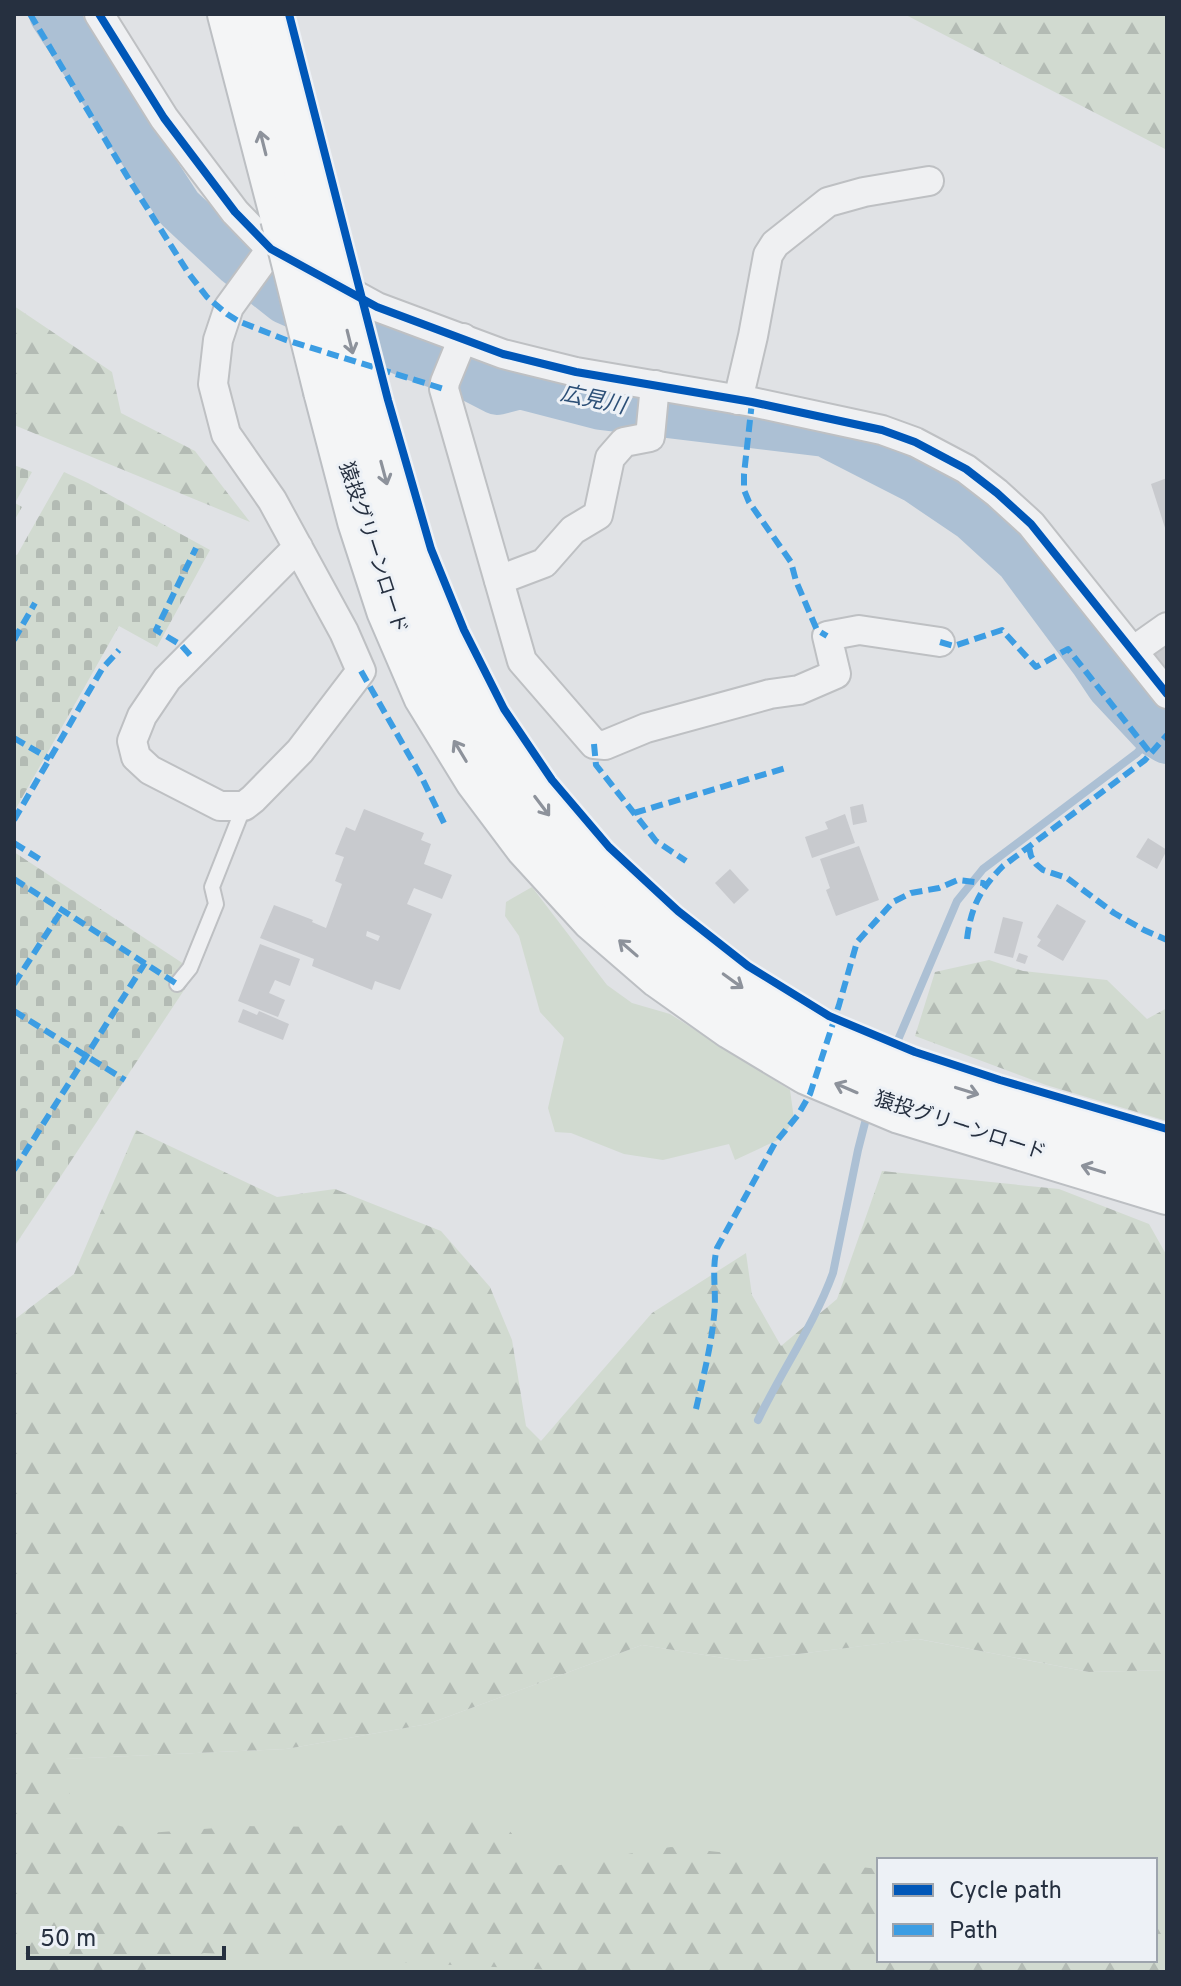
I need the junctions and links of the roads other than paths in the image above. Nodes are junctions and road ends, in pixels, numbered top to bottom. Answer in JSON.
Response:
{"nodes":[{"id":1,"x":99,"y":14,"type":"edge"},
{"id":2,"x":230,"y":14,"type":"edge"},
{"id":3,"x":266,"y":14,"type":"edge"},
{"id":4,"x":929,"y":181,"type":"dead end"},
{"id":5,"x":283,"y":235,"type":"junction"},
{"id":6,"x":463,"y":339,"type":"junction"},
{"id":7,"x":655,"y":386,"type":"junction"},
{"id":8,"x":345,"y":394,"type":"junction"},
{"id":9,"x":738,"y":400,"type":"junction"},
{"id":10,"x":298,"y":547,"type":"junction"},
{"id":11,"x":499,"y":580,"type":"junction"},
{"id":12,"x":1167,"y":627,"type":"edge"},
{"id":13,"x":940,"y":642,"type":"dead end"},
{"id":14,"x":1133,"y":651,"type":"junction"},
{"id":15,"x":1167,"y":694,"type":"edge"},
{"id":16,"x":244,"y":806,"type":"junction"},
{"id":17,"x":177,"y":984,"type":"dead end"},
{"id":18,"x":1167,"y":1153,"type":"edge"},
{"id":19,"x":1167,"y":1192,"type":"edge"}],
"edges":[{"from":1,"to":5,"type":"street"},
{"from":5,"to":2,"type":"main road","name":"猿投グリーンロード","one_way":true},
{"from":3,"to":5,"type":"main road","name":"猿投グリーンロード"},
{"from":4,"to":9,"type":"street"},
{"from":5,"to":6,"type":"street"},
{"from":5,"to":8,"type":"main road","name":"猿投グリーンロード","bridge":true},
{"from":5,"to":10,"type":"street"},
{"from":6,"to":7,"type":"street"},
{"from":6,"to":11,"type":"street"},
{"from":7,"to":9,"type":"street"},
{"from":7,"to":11,"type":"street"},
{"from":8,"to":18,"type":"main road","name":"猿投グリーンロード","one_way":true},
{"from":19,"to":8,"type":"main road","name":"猿投グリーンロード","one_way":true},
{"from":9,"to":14,"type":"street"},
{"from":10,"to":16,"type":"street"},
{"from":10,"to":16,"type":"street"},
{"from":11,"to":13,"type":"street"},
{"from":12,"to":14,"type":"street"},
{"from":14,"to":15,"type":"street"},
{"from":16,"to":17,"type":"lane"}]}
